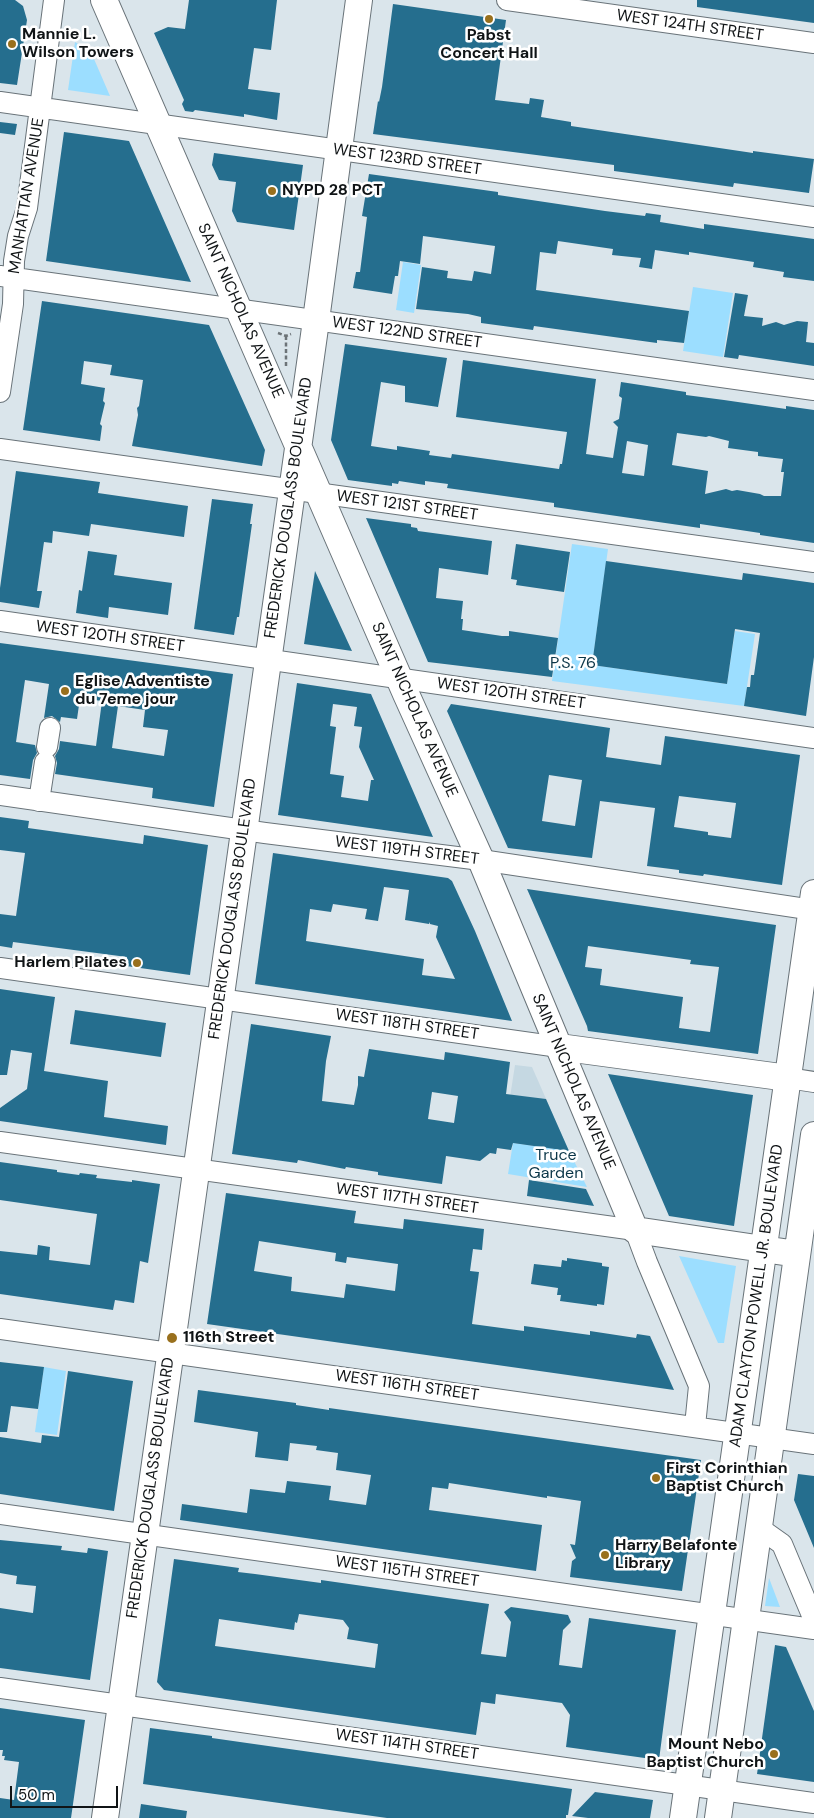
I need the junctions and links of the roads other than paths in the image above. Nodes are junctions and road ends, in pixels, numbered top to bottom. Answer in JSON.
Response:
{"nodes":[{"id":1,"x":54,"y":0,"type":"edge"},
{"id":2,"x":104,"y":0,"type":"edge"},
{"id":3,"x":358,"y":0,"type":"edge"},
{"id":4,"x":507,"y":0,"type":"edge"},
{"id":5,"x":814,"y":44,"type":"edge"},
{"id":6,"x":0,"y":102,"type":"edge"},
{"id":7,"x":40,"y":107,"type":"junction"},
{"id":8,"x":158,"y":124,"type":"junction"},
{"id":9,"x":338,"y":151,"type":"junction"},
{"id":10,"x":814,"y":217,"type":"edge"},
{"id":11,"x":7,"y":277,"type":"edge"},
{"id":12,"x":238,"y":309,"type":"junction"},
{"id":13,"x":316,"y":320,"type":"junction"},
{"id":14,"x":814,"y":390,"type":"edge"},
{"id":15,"x":0,"y":392,"type":"edge"},
{"id":16,"x":298,"y":445,"type":"junction"},
{"id":17,"x":0,"y":449,"type":"edge"},
{"id":18,"x":292,"y":490,"type":"junction"},
{"id":19,"x":320,"y":494,"type":"junction"},
{"id":20,"x":814,"y":562,"type":"edge"},
{"id":21,"x":0,"y":621,"type":"edge"},
{"id":22,"x":268,"y":660,"type":"junction"},
{"id":23,"x":400,"y":679,"type":"junction"},
{"id":24,"x":814,"y":738,"type":"edge"},
{"id":25,"x":47,"y":746,"type":"dead end"},
{"id":26,"x":0,"y":795,"type":"edge"},
{"id":27,"x":39,"y":801,"type":"junction"},
{"id":28,"x":244,"y":830,"type":"junction"},
{"id":29,"x":481,"y":860,"type":"junction"},
{"id":30,"x":813,"y":904,"type":"edge"},
{"id":31,"x":0,"y":968,"type":"edge"},
{"id":32,"x":220,"y":998,"type":"junction"},
{"id":33,"x":559,"y":1047,"type":"junction"},
{"id":34,"x":788,"y":1078,"type":"junction"},
{"id":35,"x":814,"y":1082,"type":"edge"},
{"id":36,"x":814,"y":1135,"type":"edge"},
{"id":37,"x":0,"y":1142,"type":"edge"},
{"id":38,"x":196,"y":1170,"type":"junction"},
{"id":39,"x":635,"y":1230,"type":"junction"},
{"id":40,"x":763,"y":1249,"type":"junction"},
{"id":41,"x":805,"y":1255,"type":"edge"},
{"id":42,"x":0,"y":1329,"type":"edge"},
{"id":43,"x":170,"y":1353,"type":"junction"},
{"id":44,"x":695,"y":1426,"type":"junction"},
{"id":45,"x":738,"y":1433,"type":"junction"},
{"id":46,"x":771,"y":1438,"type":"junction"},
{"id":47,"x":814,"y":1444,"type":"edge"},
{"id":48,"x":0,"y":1514,"type":"edge"},
{"id":49,"x":758,"y":1527,"type":"junction"},
{"id":50,"x":144,"y":1535,"type":"junction"},
{"id":51,"x":712,"y":1615,"type":"junction"},
{"id":52,"x":745,"y":1620,"type":"junction"},
{"id":53,"x":814,"y":1620,"type":"edge"},
{"id":54,"x":814,"y":1629,"type":"edge"},
{"id":55,"x":0,"y":1688,"type":"edge"},
{"id":56,"x":120,"y":1705,"type":"junction"},
{"id":57,"x":688,"y":1784,"type":"junction"},
{"id":58,"x":722,"y":1789,"type":"junction"},
{"id":59,"x":814,"y":1803,"type":"edge"},
{"id":60,"x":105,"y":1818,"type":"edge"},
{"id":61,"x":683,"y":1818,"type":"edge"},
{"id":62,"x":718,"y":1818,"type":"edge"}],
"edges":[{"from":1,"to":7,"type":"street","name":"MANHATTAN AVENUE"},
{"from":2,"to":8,"type":"main road","name":"SAINT NICHOLAS AVENUE"},
{"from":3,"to":9,"type":"main road","name":"FREDERICK DOUGLASS BOULEVARD"},
{"from":4,"to":5,"type":"street","name":"WEST 124TH STREET"},
{"from":6,"to":7,"type":"street","name":"WEST 123RD STREET"},
{"from":7,"to":8,"type":"street","name":"WEST 123RD STREET"},
{"from":7,"to":11,"type":"street","name":"MANHATTAN AVENUE"},
{"from":8,"to":9,"type":"street","name":"WEST 123RD STREET"},
{"from":8,"to":12,"type":"main road","name":"SAINT NICHOLAS AVENUE"},
{"from":9,"to":10,"type":"street","name":"WEST 123RD STREET"},
{"from":9,"to":13,"type":"main road","name":"FREDERICK DOUGLASS BOULEVARD"},
{"from":11,"to":12,"type":"street","name":"WEST 122ND STREET"},
{"from":11,"to":15,"type":"street","name":"MANHATTAN AVENUE"},
{"from":12,"to":13,"type":"street","name":"WEST 122ND STREET"},
{"from":12,"to":16,"type":"main road","name":"SAINT NICHOLAS AVENUE"},
{"from":13,"to":14,"type":"street","name":"WEST 122ND STREET"},
{"from":13,"to":16,"type":"main road","name":"FREDERICK DOUGLASS BOULEVARD"},
{"from":16,"to":18,"type":"main road","name":"FREDERICK DOUGLASS BOULEVARD"},
{"from":16,"to":19,"type":"main road","name":"SAINT NICHOLAS AVENUE"},
{"from":17,"to":18,"type":"street","name":"WEST 121ST STREET"},
{"from":18,"to":19,"type":"street","name":"WEST 121ST STREET"},
{"from":18,"to":22,"type":"main road","name":"FREDERICK DOUGLASS BOULEVARD"},
{"from":19,"to":20,"type":"street","name":"WEST 121ST STREET"},
{"from":19,"to":23,"type":"main road","name":"SAINT NICHOLAS AVENUE"},
{"from":21,"to":22,"type":"street","name":"WEST 120TH STREET"},
{"from":22,"to":23,"type":"street","name":"WEST 120TH STREET"},
{"from":22,"to":28,"type":"main road","name":"FREDERICK DOUGLASS BOULEVARD"},
{"from":23,"to":24,"type":"street","name":"WEST 120TH STREET"},
{"from":23,"to":29,"type":"main road","name":"SAINT NICHOLAS AVENUE"},
{"from":25,"to":27,"type":"street"},
{"from":26,"to":27,"type":"street","name":"WEST 119TH STREET"},
{"from":27,"to":28,"type":"street","name":"WEST 119TH STREET"},
{"from":28,"to":29,"type":"street","name":"WEST 119TH STREET"},
{"from":28,"to":32,"type":"main road","name":"FREDERICK DOUGLASS BOULEVARD"},
{"from":29,"to":30,"type":"street","name":"WEST 119TH STREET"},
{"from":29,"to":33,"type":"main road","name":"SAINT NICHOLAS AVENUE"},
{"from":30,"to":34,"type":"main road","name":"ADAM CLAYTON POWELL JR. BOULEVARD"},
{"from":31,"to":32,"type":"street","name":"WEST 118TH STREET"},
{"from":32,"to":33,"type":"street","name":"WEST 118TH STREET"},
{"from":32,"to":38,"type":"main road","name":"FREDERICK DOUGLASS BOULEVARD"},
{"from":33,"to":34,"type":"main road","name":"WEST 118TH STREET"},
{"from":33,"to":39,"type":"main road","name":"SAINT NICHOLAS AVENUE"},
{"from":34,"to":35,"type":"street","name":"WEST 118TH STREET"},
{"from":34,"to":40,"type":"main road","name":"ADAM CLAYTON POWELL JR. BOULEVARD"},
{"from":36,"to":41,"type":"main road","name":"ADAM CLAYTON POWELL JR. BOULEVARD"},
{"from":37,"to":38,"type":"street","name":"WEST 117TH STREET"},
{"from":38,"to":39,"type":"street","name":"WEST 117TH STREET"},
{"from":38,"to":43,"type":"main road","name":"FREDERICK DOUGLASS BOULEVARD"},
{"from":39,"to":40,"type":"main road","name":"WEST 117TH STREET"},
{"from":39,"to":44,"type":"street","name":"SAINT NICHOLAS AVENUE"},
{"from":40,"to":41,"type":"main road","name":"WEST 117TH STREET"},
{"from":40,"to":45,"type":"main road","name":"ADAM CLAYTON POWELL JR. BOULEVARD"},
{"from":41,"to":46,"type":"main road","name":"ADAM CLAYTON POWELL JR. BOULEVARD"},
{"from":42,"to":43,"type":"street","name":"WEST 116TH STREET"},
{"from":43,"to":44,"type":"street","name":"WEST 116TH STREET"},
{"from":43,"to":50,"type":"main road","name":"FREDERICK DOUGLASS BOULEVARD"},
{"from":44,"to":45,"type":"street","name":"WEST 116TH STREET"},
{"from":45,"to":46,"type":"street","name":"WEST 116TH STREET"},
{"from":45,"to":51,"type":"main road","name":"ADAM CLAYTON POWELL JR. BOULEVARD"},
{"from":46,"to":47,"type":"street","name":"WEST 116TH STREET"},
{"from":46,"to":49,"type":"main road","name":"ADAM CLAYTON POWELL JR. BOULEVARD"},
{"from":48,"to":50,"type":"street","name":"WEST 115TH STREET"},
{"from":49,"to":52,"type":"main road","name":"ADAM CLAYTON POWELL JR. BOULEVARD"},
{"from":49,"to":53,"type":"street"},
{"from":50,"to":51,"type":"street","name":"WEST 115TH STREET"},
{"from":50,"to":56,"type":"main road","name":"FREDERICK DOUGLASS BOULEVARD"},
{"from":51,"to":52,"type":"street","name":"WEST 115TH STREET"},
{"from":51,"to":57,"type":"main road","name":"ADAM CLAYTON POWELL JR. BOULEVARD"},
{"from":52,"to":54,"type":"street","name":"WEST 115TH STREET"},
{"from":52,"to":58,"type":"main road","name":"ADAM CLAYTON POWELL JR. BOULEVARD"},
{"from":55,"to":56,"type":"street","name":"WEST 114TH STREET"},
{"from":56,"to":57,"type":"street","name":"WEST 114TH STREET"},
{"from":56,"to":60,"type":"main road","name":"FREDERICK DOUGLASS BOULEVARD"},
{"from":57,"to":58,"type":"street","name":"WEST 114TH STREET"},
{"from":57,"to":61,"type":"main road","name":"ADAM CLAYTON POWELL JR. BOULEVARD"},
{"from":58,"to":59,"type":"street","name":"WEST 114TH STREET"},
{"from":58,"to":62,"type":"main road","name":"ADAM CLAYTON POWELL JR. BOULEVARD"}]}
